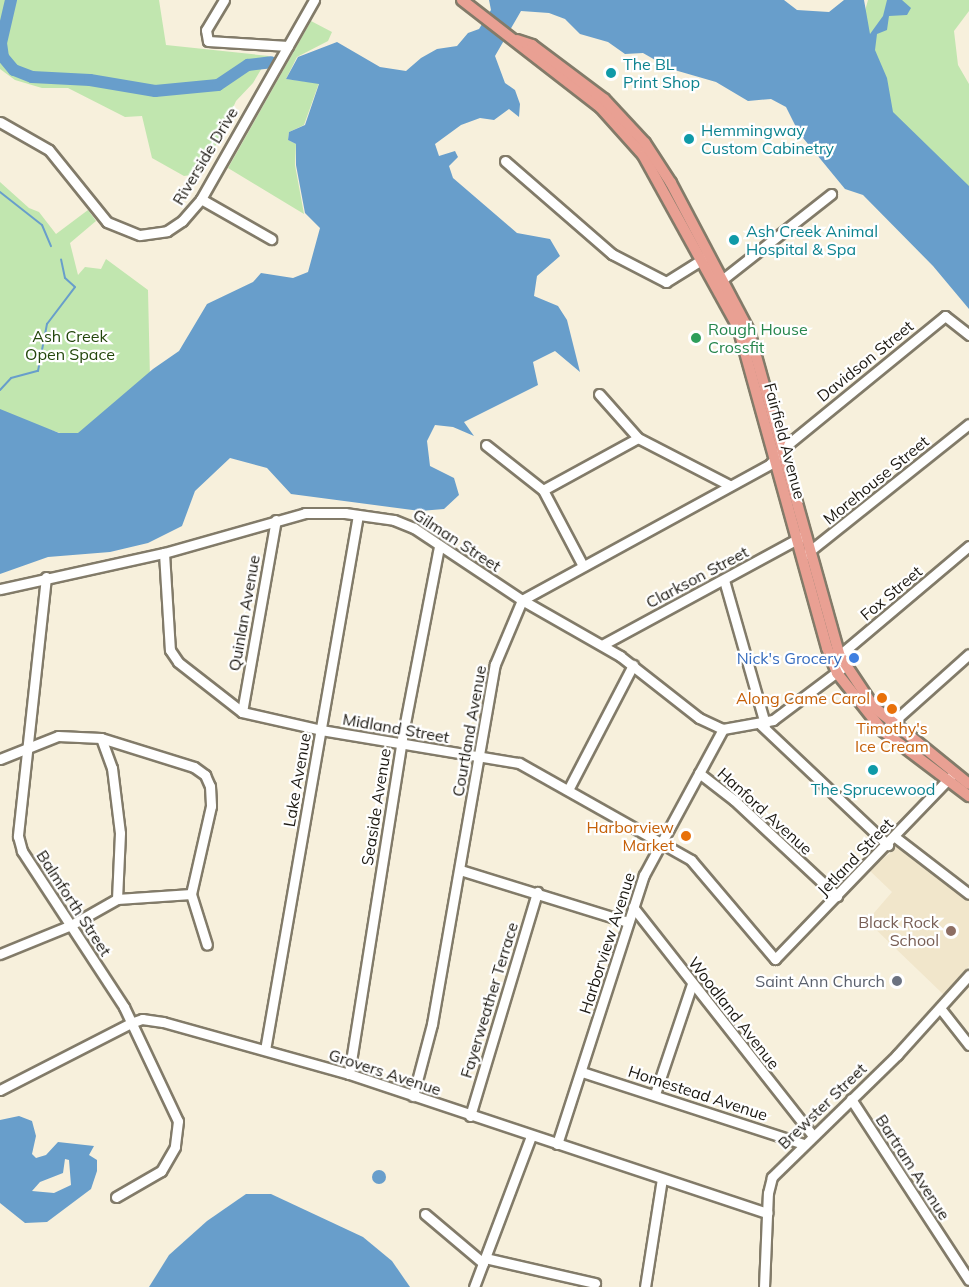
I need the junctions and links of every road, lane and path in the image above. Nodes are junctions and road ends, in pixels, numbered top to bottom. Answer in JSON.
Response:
{"nodes":[{"id":1,"x":224,"y":0,"type":"edge"},
{"id":2,"x":314,"y":0,"type":"edge"},
{"id":3,"x":462,"y":0,"type":"edge"},
{"id":4,"x":288,"y":46,"type":"junction"},
{"id":5,"x":0,"y":122,"type":"edge"},
{"id":6,"x":505,"y":161,"type":"dead end"},
{"id":7,"x":831,"y":194,"type":"dead end"},
{"id":8,"x":201,"y":199,"type":"junction"},
{"id":9,"x":271,"y":239,"type":"dead end"},
{"id":10,"x":706,"y":257,"type":"junction"},
{"id":11,"x":720,"y":282,"type":"junction"},
{"id":12,"x":969,"y":335,"type":"edge"},
{"id":13,"x":599,"y":394,"type":"dead end"},
{"id":14,"x":969,"y":424,"type":"edge"},
{"id":15,"x":638,"y":438,"type":"junction"},
{"id":16,"x":486,"y":445,"type":"dead end"},
{"id":17,"x":779,"y":455,"type":"junction"},
{"id":18,"x":729,"y":484,"type":"junction"},
{"id":19,"x":543,"y":490,"type":"junction"},
{"id":20,"x":358,"y":515,"type":"junction"},
{"id":21,"x":276,"y":520,"type":"junction"},
{"id":22,"x":801,"y":538,"type":"junction"},
{"id":23,"x":439,"y":546,"type":"junction"},
{"id":24,"x":969,"y":546,"type":"edge"},
{"id":25,"x":164,"y":554,"type":"junction"},
{"id":26,"x":806,"y":554,"type":"junction"},
{"id":27,"x":583,"y":566,"type":"junction"},
{"id":28,"x":46,"y":577,"type":"junction"},
{"id":29,"x":724,"y":580,"type":"junction"},
{"id":30,"x":0,"y":589,"type":"edge"},
{"id":31,"x":522,"y":600,"type":"junction"},
{"id":32,"x":602,"y":645,"type":"junction"},
{"id":33,"x":969,"y":654,"type":"edge"},
{"id":34,"x":838,"y":664,"type":"junction"},
{"id":35,"x":633,"y":665,"type":"junction"},
{"id":36,"x":242,"y":712,"type":"junction"},
{"id":37,"x":763,"y":724,"type":"junction"},
{"id":38,"x":886,"y":727,"type":"junction"},
{"id":39,"x":723,"y":729,"type":"junction"},
{"id":40,"x":321,"y":730,"type":"junction"},
{"id":41,"x":101,"y":738,"type":"junction"},
{"id":42,"x":401,"y":744,"type":"junction"},
{"id":43,"x":26,"y":748,"type":"junction"},
{"id":44,"x":479,"y":758,"type":"junction"},
{"id":45,"x":0,"y":759,"type":"edge"},
{"id":46,"x":699,"y":773,"type":"junction"},
{"id":47,"x":951,"y":776,"type":"junction"},
{"id":48,"x":969,"y":784,"type":"edge"},
{"id":49,"x":568,"y":790,"type":"junction"},
{"id":50,"x":969,"y":795,"type":"edge"},
{"id":51,"x":895,"y":837,"type":"junction"},
{"id":52,"x":662,"y":843,"type":"junction"},
{"id":53,"x":888,"y":845,"type":"junction"},
{"id":54,"x":460,"y":870,"type":"junction"},
{"id":55,"x":537,"y":892,"type":"junction"},
{"id":56,"x":192,"y":894,"type":"junction"},
{"id":57,"x":969,"y":894,"type":"edge"},
{"id":58,"x":837,"y":896,"type":"junction"},
{"id":59,"x":117,"y":899,"type":"junction"},
{"id":60,"x":633,"y":907,"type":"junction"},
{"id":61,"x":628,"y":922,"type":"junction"},
{"id":62,"x":71,"y":925,"type":"junction"},
{"id":63,"x":207,"y":945,"type":"dead end"},
{"id":64,"x":0,"y":954,"type":"edge"},
{"id":65,"x":775,"y":959,"type":"joint"},
{"id":66,"x":969,"y":975,"type":"edge"},
{"id":67,"x":692,"y":984,"type":"junction"},
{"id":68,"x":940,"y":1008,"type":"junction"},
{"id":69,"x":131,"y":1023,"type":"junction"},
{"id":70,"x":969,"y":1045,"type":"edge"},
{"id":71,"x":265,"y":1050,"type":"junction"},
{"id":72,"x":582,"y":1072,"type":"junction"},
{"id":73,"x":350,"y":1074,"type":"junction"},
{"id":74,"x":0,"y":1090,"type":"edge"},
{"id":75,"x":655,"y":1094,"type":"junction"},
{"id":76,"x":412,"y":1096,"type":"junction"},
{"id":77,"x":851,"y":1099,"type":"junction"},
{"id":78,"x":470,"y":1116,"type":"junction"},
{"id":79,"x":531,"y":1136,"type":"junction"},
{"id":80,"x":813,"y":1136,"type":"junction"},
{"id":81,"x":557,"y":1144,"type":"junction"},
{"id":82,"x":804,"y":1144,"type":"junction"},
{"id":83,"x":662,"y":1179,"type":"junction"},
{"id":84,"x":116,"y":1197,"type":"dead end"},
{"id":85,"x":767,"y":1213,"type":"junction"},
{"id":86,"x":425,"y":1214,"type":"dead end"},
{"id":87,"x":484,"y":1261,"type":"junction"},
{"id":88,"x":969,"y":1280,"type":"edge"},
{"id":89,"x":595,"y":1283,"type":"dead end"},
{"id":90,"x":474,"y":1287,"type":"edge"},
{"id":91,"x":645,"y":1287,"type":"edge"},
{"id":92,"x":764,"y":1287,"type":"edge"}],
"edges":[{"from":1,"to":4,"type":"street"},
{"from":2,"to":4,"type":"street","name":"Riverside Drive"},
{"from":3,"to":10,"type":"main road","name":"Fairfield Avenue"},
{"from":4,"to":8,"type":"street","name":"Riverside Drive"},
{"from":5,"to":8,"type":"street","name":"Riverside Drive"},
{"from":6,"to":10,"type":"street"},
{"from":7,"to":11,"type":"street"},
{"from":8,"to":9,"type":"street"},
{"from":10,"to":11,"type":"main road","name":"Fairfield Avenue"},
{"from":11,"to":17,"type":"main road","name":"Fairfield Avenue"},
{"from":12,"to":17,"type":"street","name":"Davidson Street"},
{"from":13,"to":15,"type":"street"},
{"from":14,"to":26,"type":"street","name":"Morehouse Street"},
{"from":15,"to":18,"type":"street"},
{"from":15,"to":19,"type":"street"},
{"from":16,"to":19,"type":"street"},
{"from":17,"to":18,"type":"street"},
{"from":17,"to":22,"type":"main road","name":"Fairfield Avenue"},
{"from":18,"to":27,"type":"street"},
{"from":19,"to":27,"type":"street"},
{"from":20,"to":21,"type":"street","name":"Gilman Street"},
{"from":20,"to":23,"type":"street","name":"Gilman Street"},
{"from":20,"to":40,"type":"street","name":"Lake Avenue"},
{"from":21,"to":25,"type":"street","name":"Gilman Street"},
{"from":21,"to":36,"type":"street","name":"Quinlan Avenue"},
{"from":22,"to":26,"type":"main road","name":"Fairfield Avenue"},
{"from":22,"to":29,"type":"street","name":"Clarkson Street"},
{"from":23,"to":31,"type":"street","name":"Gilman Street"},
{"from":23,"to":42,"type":"street","name":"Seaside Avenue"},
{"from":24,"to":34,"type":"street","name":"Fox Street"},
{"from":25,"to":28,"type":"street","name":"Gilman Street"},
{"from":25,"to":36,"type":"street","name":"Midland Street"},
{"from":26,"to":34,"type":"main road","name":"Fairfield Avenue"},
{"from":27,"to":31,"type":"street"},
{"from":28,"to":30,"type":"street","name":"Gilman Street"},
{"from":28,"to":43,"type":"street","name":"Balmforth Street"},
{"from":29,"to":32,"type":"street","name":"Clarkson Street"},
{"from":29,"to":37,"type":"street"},
{"from":31,"to":32,"type":"street","name":"Gilman Street"},
{"from":31,"to":44,"type":"street","name":"Courtland Avenue"},
{"from":32,"to":35,"type":"street","name":"Gilman Street"},
{"from":33,"to":38,"type":"street"},
{"from":34,"to":37,"type":"street"},
{"from":34,"to":38,"type":"main road","name":"Fairfield Avenue"},
{"from":35,"to":39,"type":"street","name":"Gilman Street"},
{"from":35,"to":49,"type":"street"},
{"from":36,"to":40,"type":"street","name":"Midland Street"},
{"from":37,"to":39,"type":"street"},
{"from":37,"to":53,"type":"street"},
{"from":38,"to":47,"type":"main road","name":"Fairfield Avenue"},
{"from":39,"to":46,"type":"street","name":"Harborview Avenue"},
{"from":40,"to":42,"type":"street","name":"Midland Street"},
{"from":40,"to":71,"type":"street","name":"Lake Avenue"},
{"from":41,"to":43,"type":"street"},
{"from":41,"to":56,"type":"street"},
{"from":41,"to":59,"type":"street"},
{"from":42,"to":44,"type":"street","name":"Midland Street"},
{"from":42,"to":73,"type":"street","name":"Seaside Avenue"},
{"from":43,"to":45,"type":"street"},
{"from":43,"to":62,"type":"street","name":"Balmforth Street"},
{"from":44,"to":49,"type":"street","name":"Midland Street"},
{"from":44,"to":54,"type":"street","name":"Courtland Avenue"},
{"from":46,"to":52,"type":"street","name":"Harborview Avenue"},
{"from":46,"to":58,"type":"street","name":"Hanford Avenue"},
{"from":47,"to":48,"type":"main road","name":"Fairfield Avenue"},
{"from":47,"to":50,"type":"main road","name":"Fairfield Avenue"},
{"from":47,"to":51,"type":"street","name":"Jetland Street"},
{"from":49,"to":52,"type":"street","name":"Midland Street"},
{"from":51,"to":53,"type":"street","name":"Jetland Street"},
{"from":51,"to":57,"type":"street"},
{"from":52,"to":60,"type":"street","name":"Harborview Avenue"},
{"from":52,"to":65,"type":"street","name":"Midland Street"},
{"from":53,"to":58,"type":"street","name":"Jetland Street"},
{"from":54,"to":55,"type":"street"},
{"from":54,"to":76,"type":"street","name":"Courtland Avenue"},
{"from":55,"to":61,"type":"street"},
{"from":55,"to":78,"type":"street","name":"Fayerweather Terrace"},
{"from":56,"to":59,"type":"street"},
{"from":56,"to":63,"type":"street"},
{"from":58,"to":65,"type":"street","name":"Jetland Street"},
{"from":59,"to":62,"type":"street"},
{"from":60,"to":61,"type":"street","name":"Harborview Avenue"},
{"from":60,"to":67,"type":"street","name":"Woodland Avenue"},
{"from":61,"to":72,"type":"street","name":"Harborview Avenue"},
{"from":62,"to":64,"type":"street"},
{"from":62,"to":69,"type":"street","name":"Balmforth Street"},
{"from":66,"to":68,"type":"street","name":"Brewster Street"},
{"from":67,"to":75,"type":"street"},
{"from":67,"to":80,"type":"street","name":"Woodland Avenue"},
{"from":68,"to":70,"type":"street"},
{"from":68,"to":77,"type":"street","name":"Brewster Street"},
{"from":69,"to":71,"type":"street","name":"Grovers Avenue"},
{"from":69,"to":74,"type":"street","name":"Grovers Avenue"},
{"from":69,"to":84,"type":"street","name":"Balmforth Street"},
{"from":71,"to":73,"type":"street","name":"Grovers Avenue"},
{"from":72,"to":75,"type":"street","name":"Homestead Avenue"},
{"from":72,"to":81,"type":"street","name":"Harborview Avenue"},
{"from":73,"to":76,"type":"street","name":"Grovers Avenue"},
{"from":75,"to":82,"type":"street","name":"Homestead Avenue"},
{"from":76,"to":78,"type":"street","name":"Grovers Avenue"},
{"from":77,"to":80,"type":"street","name":"Brewster Street"},
{"from":77,"to":88,"type":"street","name":"Bartram Avenue"},
{"from":78,"to":79,"type":"street","name":"Grovers Avenue"},
{"from":79,"to":81,"type":"street","name":"Grovers Avenue"},
{"from":79,"to":87,"type":"street"},
{"from":80,"to":82,"type":"street","name":"Brewster Street"},
{"from":81,"to":83,"type":"street","name":"Grovers Avenue"},
{"from":82,"to":85,"type":"street","name":"Brewster Street"},
{"from":83,"to":85,"type":"street","name":"Grovers Avenue"},
{"from":83,"to":91,"type":"street"},
{"from":85,"to":92,"type":"street","name":"Brewster Street"},
{"from":86,"to":87,"type":"street"},
{"from":87,"to":89,"type":"street"},
{"from":87,"to":90,"type":"street"}]}
